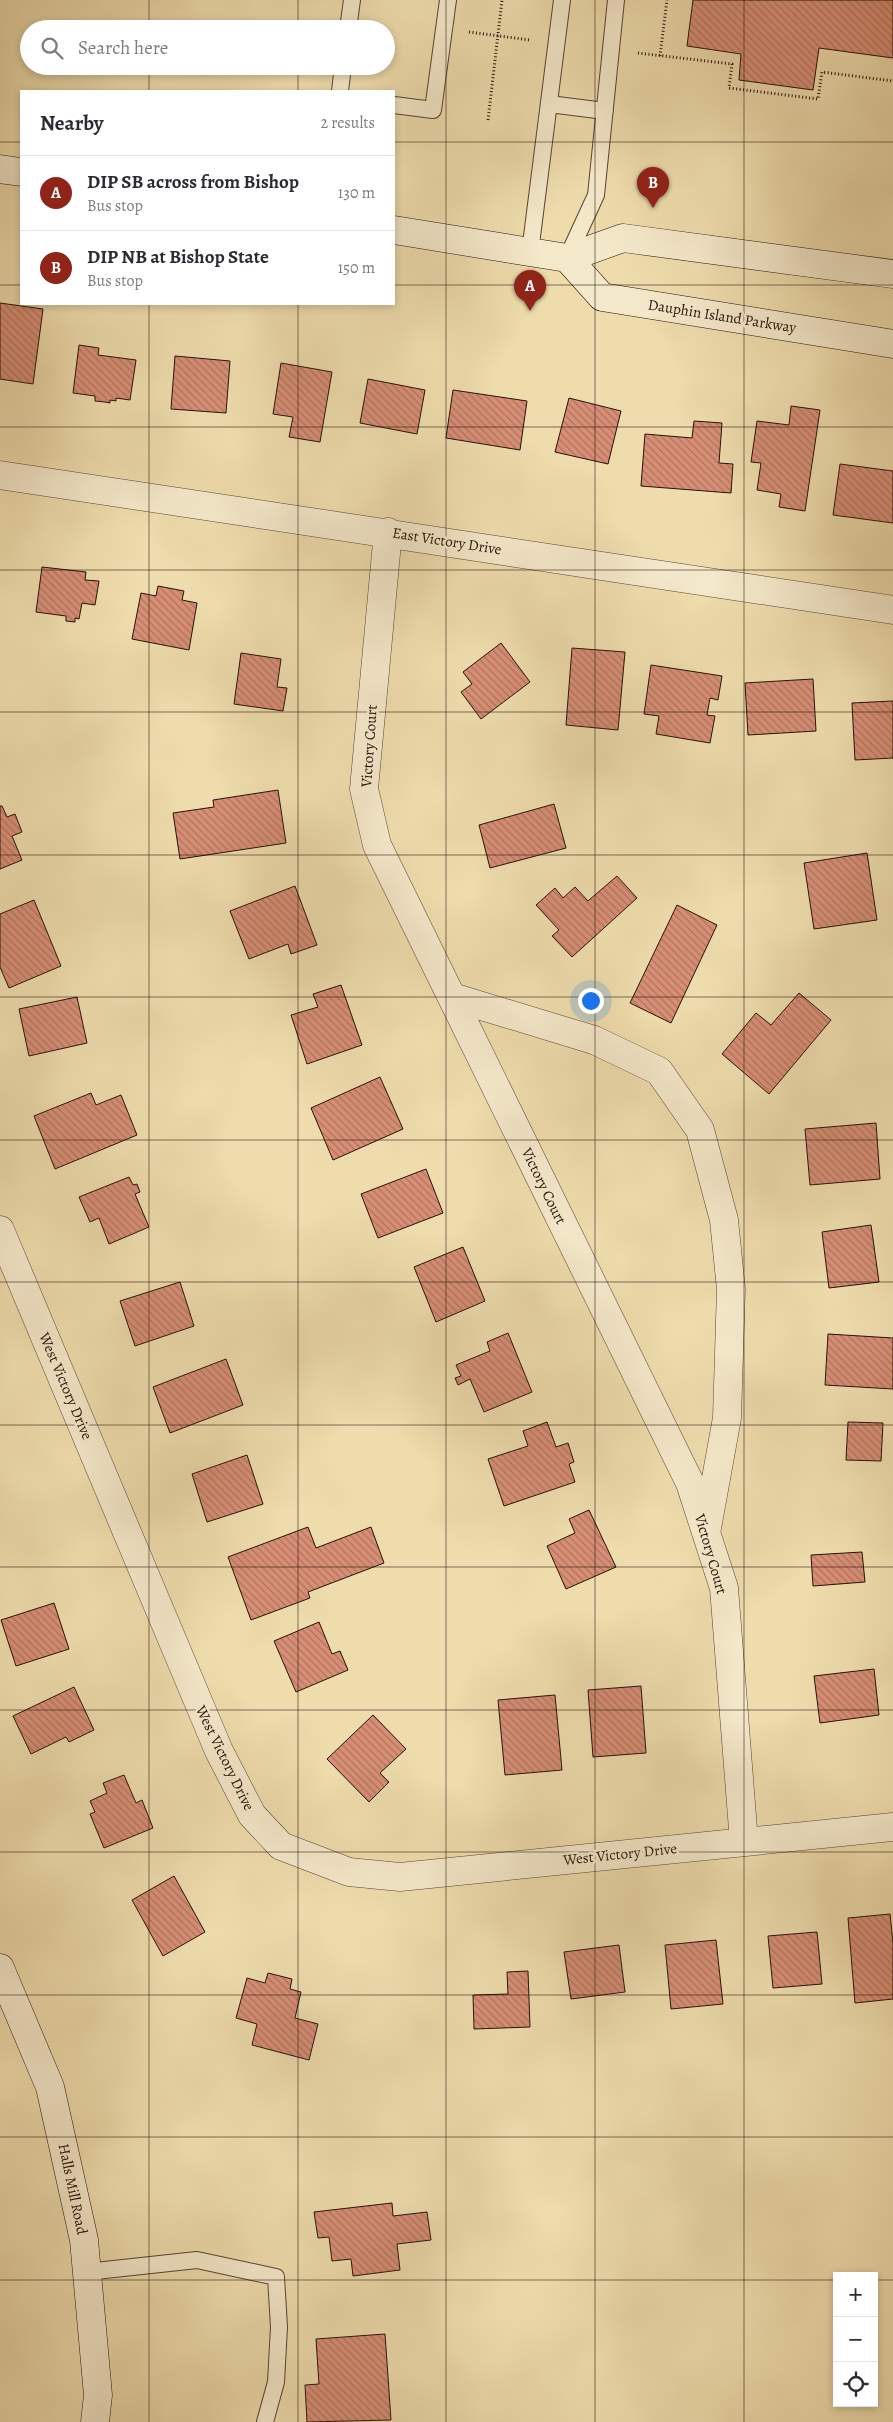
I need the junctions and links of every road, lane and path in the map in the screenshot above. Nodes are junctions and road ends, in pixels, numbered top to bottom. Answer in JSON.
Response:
{"nodes":[{"id":1,"x":352,"y":0,"type":"edge"},
{"id":2,"x":448,"y":0,"type":"edge"},
{"id":3,"x":502,"y":0,"type":"edge"},
{"id":4,"x":562,"y":0,"type":"edge"},
{"id":5,"x":616,"y":0,"type":"edge"},
{"id":6,"x":667,"y":0,"type":"edge"},
{"id":7,"x":349,"y":20,"type":"edge"},
{"id":8,"x":466,"y":32,"type":"dead end"},
{"id":9,"x":498,"y":36,"type":"junction"},
{"id":10,"x":557,"y":43,"type":"junction"},
{"id":11,"x":610,"y":50,"type":"junction"},
{"id":12,"x":660,"y":56,"type":"junction"},
{"id":13,"x":342,"y":75,"type":"edge"},
{"id":14,"x":893,"y":81,"type":"edge"},
{"id":15,"x":340,"y":90,"type":"edge"},
{"id":16,"x":395,"y":104,"type":"edge"},
{"id":17,"x":549,"y":104,"type":"junction"},
{"id":18,"x":604,"y":111,"type":"junction"},
{"id":19,"x":488,"y":120,"type":"dead end"},
{"id":20,"x":0,"y":169,"type":"edge"},
{"id":21,"x":20,"y":172,"type":"edge"},
{"id":22,"x":395,"y":230,"type":"edge"},
{"id":23,"x":530,"y":252,"type":"junction"},
{"id":24,"x":567,"y":258,"type":"junction"},
{"id":25,"x":893,"y":274,"type":"edge"},
{"id":26,"x":893,"y":344,"type":"edge"},
{"id":27,"x":0,"y":475,"type":"edge"},
{"id":28,"x":388,"y":532,"type":"junction"},
{"id":29,"x":893,"y":610,"type":"edge"},
{"id":30,"x":452,"y":997,"type":"junction"},
{"id":31,"x":0,"y":1230,"type":"edge"},
{"id":32,"x":706,"y":1532,"type":"junction"},
{"id":33,"x":893,"y":1827,"type":"edge"},
{"id":34,"x":744,"y":1842,"type":"junction"},
{"id":35,"x":0,"y":1968,"type":"edge"},
{"id":36,"x":86,"y":2272,"type":"junction"},
{"id":37,"x":95,"y":2422,"type":"edge"},
{"id":38,"x":265,"y":2422,"type":"edge"}],
"edges":[{"from":1,"to":7,"type":"lane"},
{"from":2,"to":16,"type":"lane"},
{"from":3,"to":9,"type":"path"},
{"from":4,"to":10,"type":"lane"},
{"from":5,"to":11,"type":"lane"},
{"from":6,"to":12,"type":"path"},
{"from":8,"to":9,"type":"path"},
{"from":9,"to":10,"type":"path"},
{"from":9,"to":19,"type":"path"},
{"from":10,"to":17,"type":"lane"},
{"from":11,"to":12,"type":"path"},
{"from":11,"to":18,"type":"lane"},
{"from":12,"to":14,"type":"path"},
{"from":13,"to":15,"type":"lane"},
{"from":17,"to":18,"type":"lane"},
{"from":17,"to":23,"type":"lane"},
{"from":18,"to":24,"type":"lane"},
{"from":20,"to":21,"type":"street"},
{"from":22,"to":23,"type":"street"},
{"from":23,"to":24,"type":"street"},
{"from":24,"to":25,"type":"street"},
{"from":24,"to":26,"type":"street","name":"Dauphin Island Parkway"},
{"from":27,"to":28,"type":"street","name":"East Victory Drive"},
{"from":28,"to":29,"type":"street","name":"East Victory Drive"},
{"from":28,"to":30,"type":"street","name":"Victory Court"},
{"from":30,"to":32,"type":"street","name":"Victory Court"},
{"from":30,"to":32,"type":"street"},
{"from":31,"to":34,"type":"street","name":"West Victory Drive"},
{"from":32,"to":34,"type":"street","name":"Victory Court"},
{"from":33,"to":34,"type":"street","name":"West Victory Drive"},
{"from":35,"to":36,"type":"street","name":"Halls Mill Road"},
{"from":36,"to":37,"type":"street","name":"Halls Mill Road"},
{"from":36,"to":38,"type":"lane"}]}
